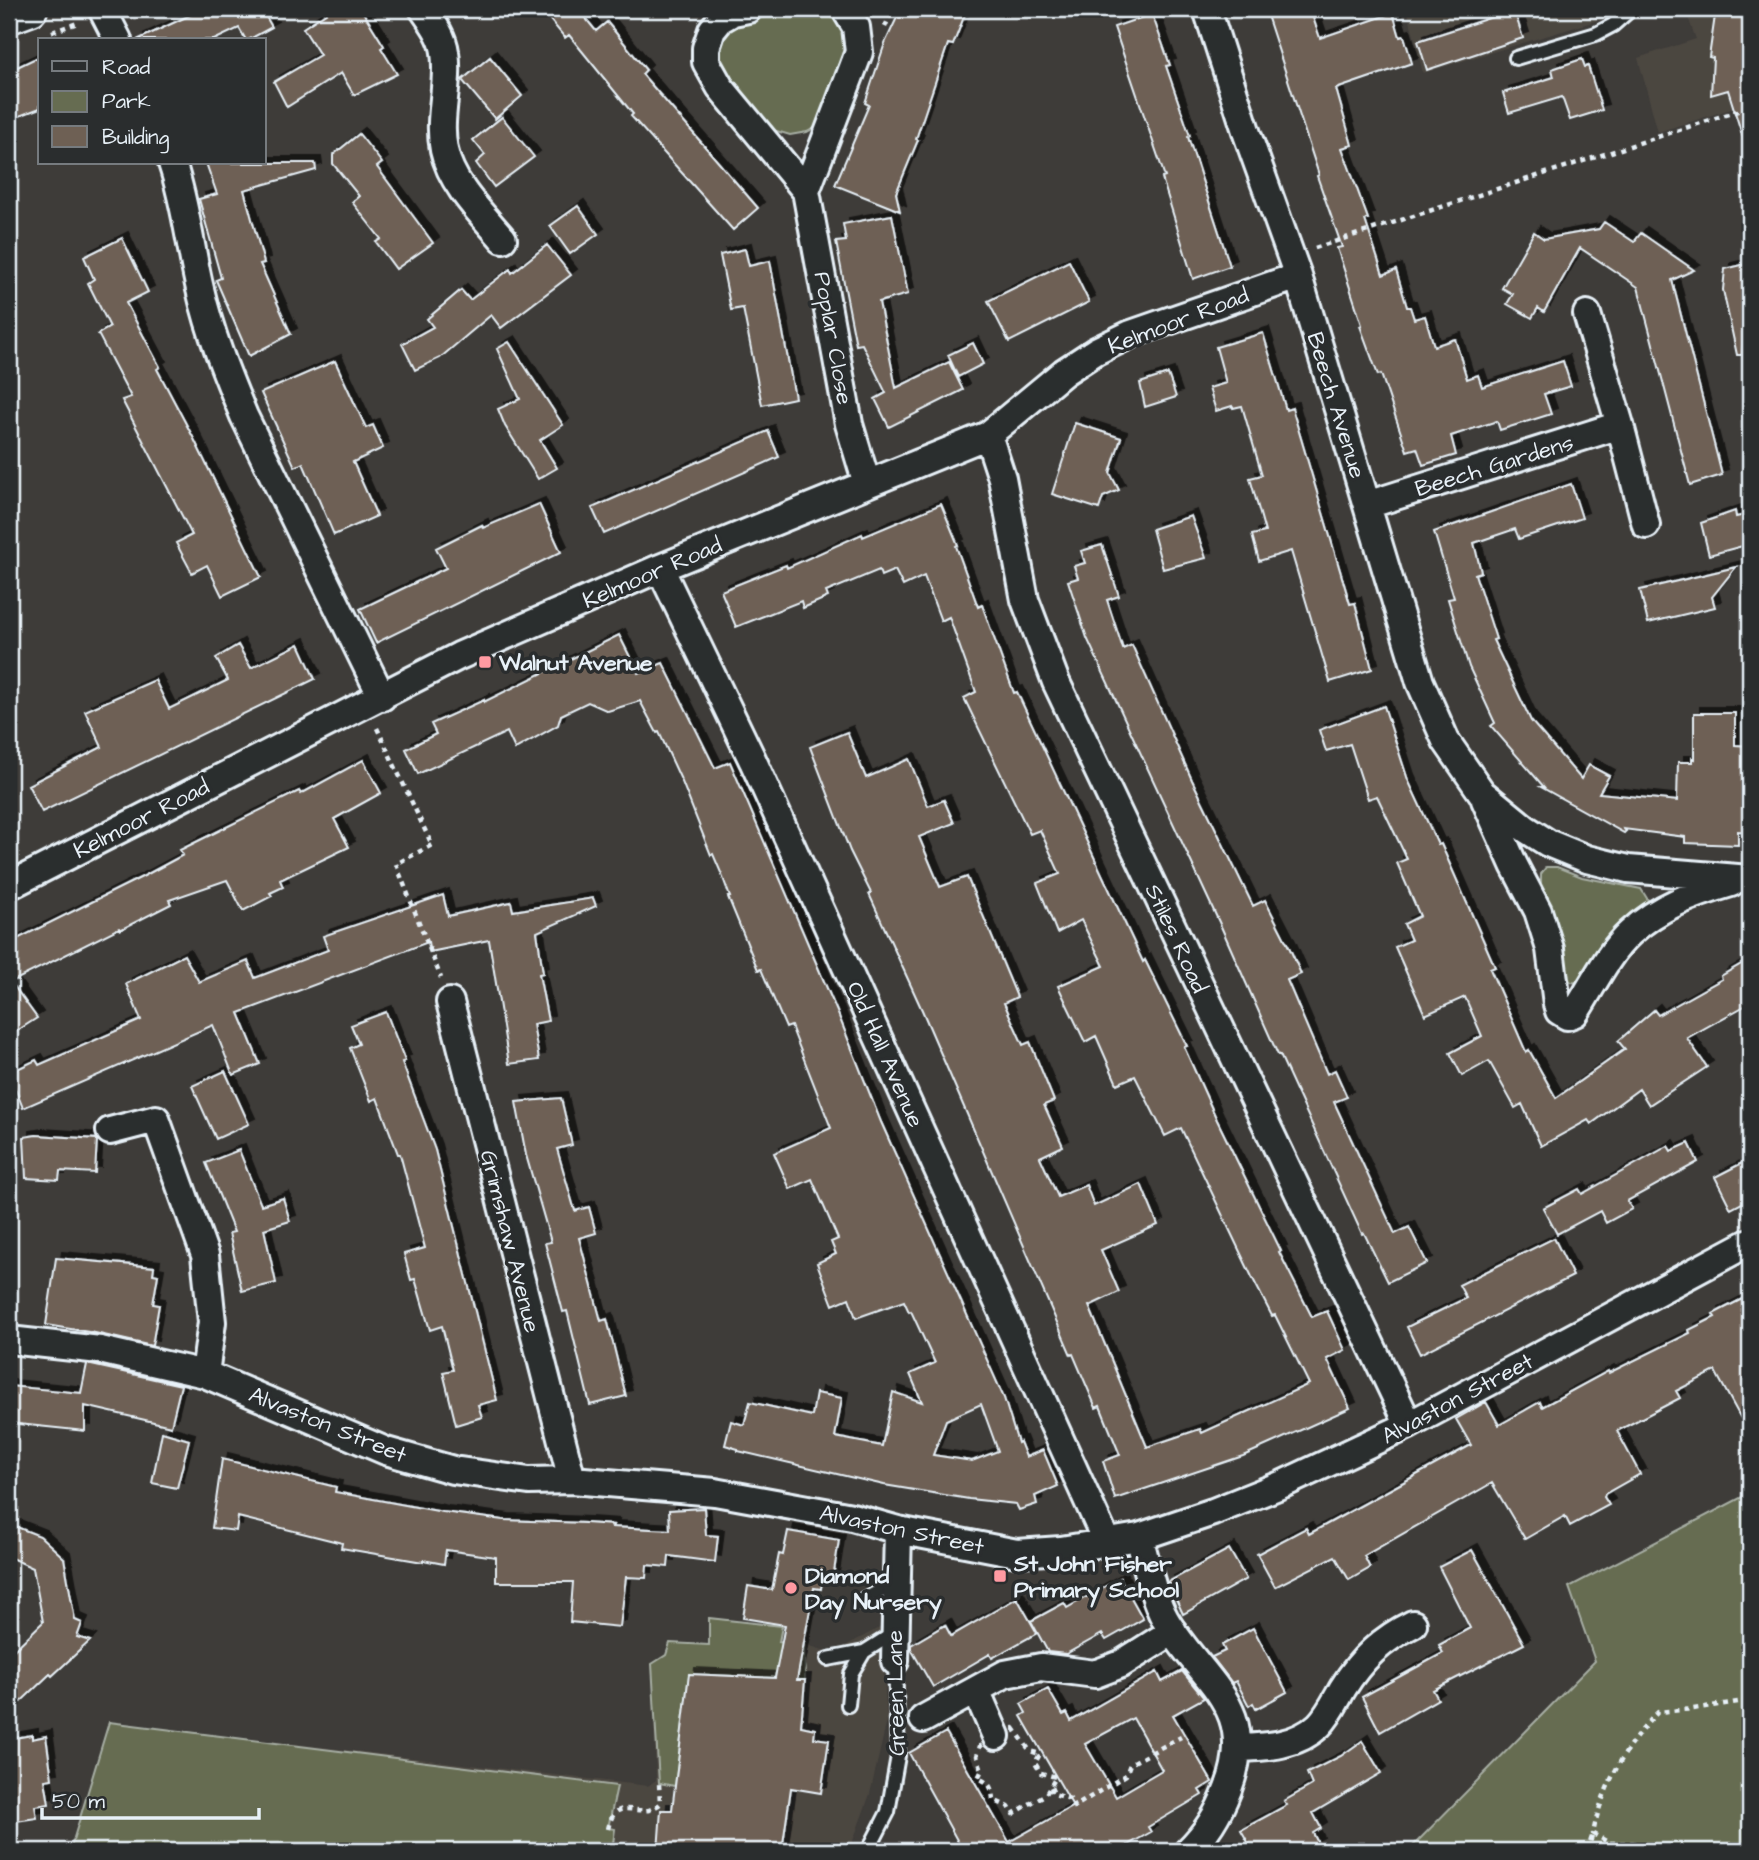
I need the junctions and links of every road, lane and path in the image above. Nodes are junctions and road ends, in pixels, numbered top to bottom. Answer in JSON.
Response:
{"nodes":[{"id":1,"x":424,"y":9,"type":"edge"},
{"id":2,"x":748,"y":9,"type":"edge"},
{"id":3,"x":845,"y":9,"type":"edge"},
{"id":4,"x":1208,"y":9,"type":"edge"},
{"id":5,"x":1631,"y":9,"type":"edge"},
{"id":6,"x":103,"y":11,"type":"edge"},
{"id":7,"x":9,"y":17,"type":"edge"},
{"id":8,"x":39,"y":21,"type":"edge"},
{"id":9,"x":117,"y":38,"type":"edge"},
{"id":10,"x":1516,"y":58,"type":"dead end"},
{"id":11,"x":1750,"y":107,"type":"edge"},
{"id":12,"x":172,"y":164,"type":"edge"},
{"id":13,"x":806,"y":191,"type":"junction"},
{"id":14,"x":503,"y":239,"type":"dead end"},
{"id":15,"x":1294,"y":266,"type":"junction"},
{"id":16,"x":1587,"y":314,"type":"dead end"},
{"id":17,"x":1620,"y":425,"type":"junction"},
{"id":18,"x":988,"y":435,"type":"junction"},
{"id":19,"x":867,"y":484,"type":"junction"},
{"id":20,"x":1367,"y":505,"type":"junction"},
{"id":21,"x":1646,"y":525,"type":"dead end"},
{"id":22,"x":660,"y":568,"type":"junction"},
{"id":23,"x":374,"y":701,"type":"junction"},
{"id":24,"x":1482,"y":793,"type":"junction"},
{"id":25,"x":1746,"y":879,"type":"edge"},
{"id":26,"x":9,"y":886,"type":"edge"},
{"id":27,"x":450,"y":1002,"type":"joint"},
{"id":28,"x":110,"y":1131,"type":"dead end"},
{"id":29,"x":1750,"y":1242,"type":"edge"},
{"id":30,"x":9,"y":1340,"type":"edge"},
{"id":31,"x":205,"y":1374,"type":"junction"},
{"id":32,"x":1409,"y":1425,"type":"junction"},
{"id":33,"x":572,"y":1480,"type":"junction"},
{"id":34,"x":898,"y":1530,"type":"junction"},
{"id":35,"x":1139,"y":1537,"type":"junction"},
{"id":36,"x":1107,"y":1543,"type":"junction"},
{"id":37,"x":896,"y":1582,"type":"junction"},
{"id":38,"x":859,"y":1602,"type":"dead end"},
{"id":39,"x":1413,"y":1624,"type":"dead end"},
{"id":40,"x":1173,"y":1631,"type":"junction"},
{"id":41,"x":894,"y":1633,"type":"junction"},
{"id":42,"x":864,"y":1652,"type":"junction"},
{"id":43,"x":828,"y":1659,"type":"dead end"},
{"id":44,"x":895,"y":1661,"type":"joint"},
{"id":45,"x":976,"y":1689,"type":"junction"},
{"id":46,"x":1750,"y":1700,"type":"edge"},
{"id":47,"x":848,"y":1705,"type":"dead end"},
{"id":48,"x":923,"y":1718,"type":"dead end"},
{"id":49,"x":996,"y":1736,"type":"junction"},
{"id":50,"x":1181,"y":1737,"type":"dead end"},
{"id":51,"x":1238,"y":1748,"type":"junction"},
{"id":52,"x":659,"y":1783,"type":"dead end"},
{"id":53,"x":1051,"y":1786,"type":"junction"},
{"id":54,"x":608,"y":1829,"type":"dead end"},
{"id":55,"x":1594,"y":1835,"type":"junction"},
{"id":56,"x":869,"y":1851,"type":"edge"},
{"id":57,"x":1188,"y":1851,"type":"edge"},
{"id":58,"x":1587,"y":1851,"type":"edge"},
{"id":59,"x":1664,"y":1851,"type":"edge"}],
"edges":[{"from":1,"to":14,"type":"street"},
{"from":2,"to":13,"type":"street","name":"Poplar Close"},
{"from":3,"to":13,"type":"street"},
{"from":4,"to":15,"type":"street","name":"Beech Avenue"},
{"from":5,"to":10,"type":"lane"},
{"from":6,"to":8,"type":"path"},
{"from":6,"to":9,"type":"street"},
{"from":7,"to":8,"type":"street"},
{"from":11,"to":15,"type":"path"},
{"from":12,"to":23,"type":"street"},
{"from":13,"to":19,"type":"street","name":"Poplar Close"},
{"from":15,"to":18,"type":"street","name":"Kelmoor Road"},
{"from":15,"to":20,"type":"street","name":"Beech Avenue"},
{"from":16,"to":17,"type":"street"},
{"from":17,"to":20,"type":"street","name":"Beech Gardens"},
{"from":17,"to":21,"type":"street"},
{"from":18,"to":19,"type":"street","name":"Kelmoor Road"},
{"from":18,"to":32,"type":"street","name":"Stiles Road"},
{"from":19,"to":22,"type":"street","name":"Kelmoor Road"},
{"from":20,"to":24,"type":"street","name":"Beech Avenue"},
{"from":22,"to":23,"type":"street","name":"Kelmoor Road"},
{"from":22,"to":36,"type":"street","name":"Old Hall Avenue"},
{"from":23,"to":26,"type":"street","name":"Kelmoor Road"},
{"from":23,"to":27,"type":"path"},
{"from":24,"to":25,"type":"street","name":"Beech Avenue"},
{"from":24,"to":25,"type":"street","name":"Beech Avenue"},
{"from":27,"to":33,"type":"street","name":"Grimshaw Avenue"},
{"from":28,"to":31,"type":"street"},
{"from":29,"to":32,"type":"street","name":"Alvaston Street"},
{"from":30,"to":31,"type":"street","name":"Alvaston Street"},
{"from":31,"to":33,"type":"street","name":"Alvaston Street"},
{"from":32,"to":35,"type":"street","name":"Alvaston Street"},
{"from":33,"to":34,"type":"street","name":"Alvaston Street"},
{"from":34,"to":36,"type":"street","name":"Alvaston Street"},
{"from":34,"to":37,"type":"street","name":"Green Lane"},
{"from":35,"to":36,"type":"street","name":"Alvaston Street"},
{"from":35,"to":40,"type":"street"},
{"from":37,"to":38,"type":"lane"},
{"from":37,"to":41,"type":"street","name":"Green Lane"},
{"from":39,"to":51,"type":"street"},
{"from":40,"to":45,"type":"street"},
{"from":40,"to":51,"type":"street"},
{"from":41,"to":42,"type":"lane"},
{"from":41,"to":44,"type":"street","name":"Green Lane"},
{"from":42,"to":43,"type":"lane"},
{"from":42,"to":47,"type":"lane"},
{"from":44,"to":56,"type":"lane","name":"Green Lane"},
{"from":45,"to":48,"type":"street"},
{"from":45,"to":49,"type":"street"},
{"from":46,"to":55,"type":"path"},
{"from":49,"to":53,"type":"path"},
{"from":49,"to":53,"type":"path"},
{"from":50,"to":53,"type":"path"},
{"from":51,"to":57,"type":"street"},
{"from":52,"to":54,"type":"path"},
{"from":55,"to":58,"type":"path"},
{"from":55,"to":59,"type":"path"}]}
